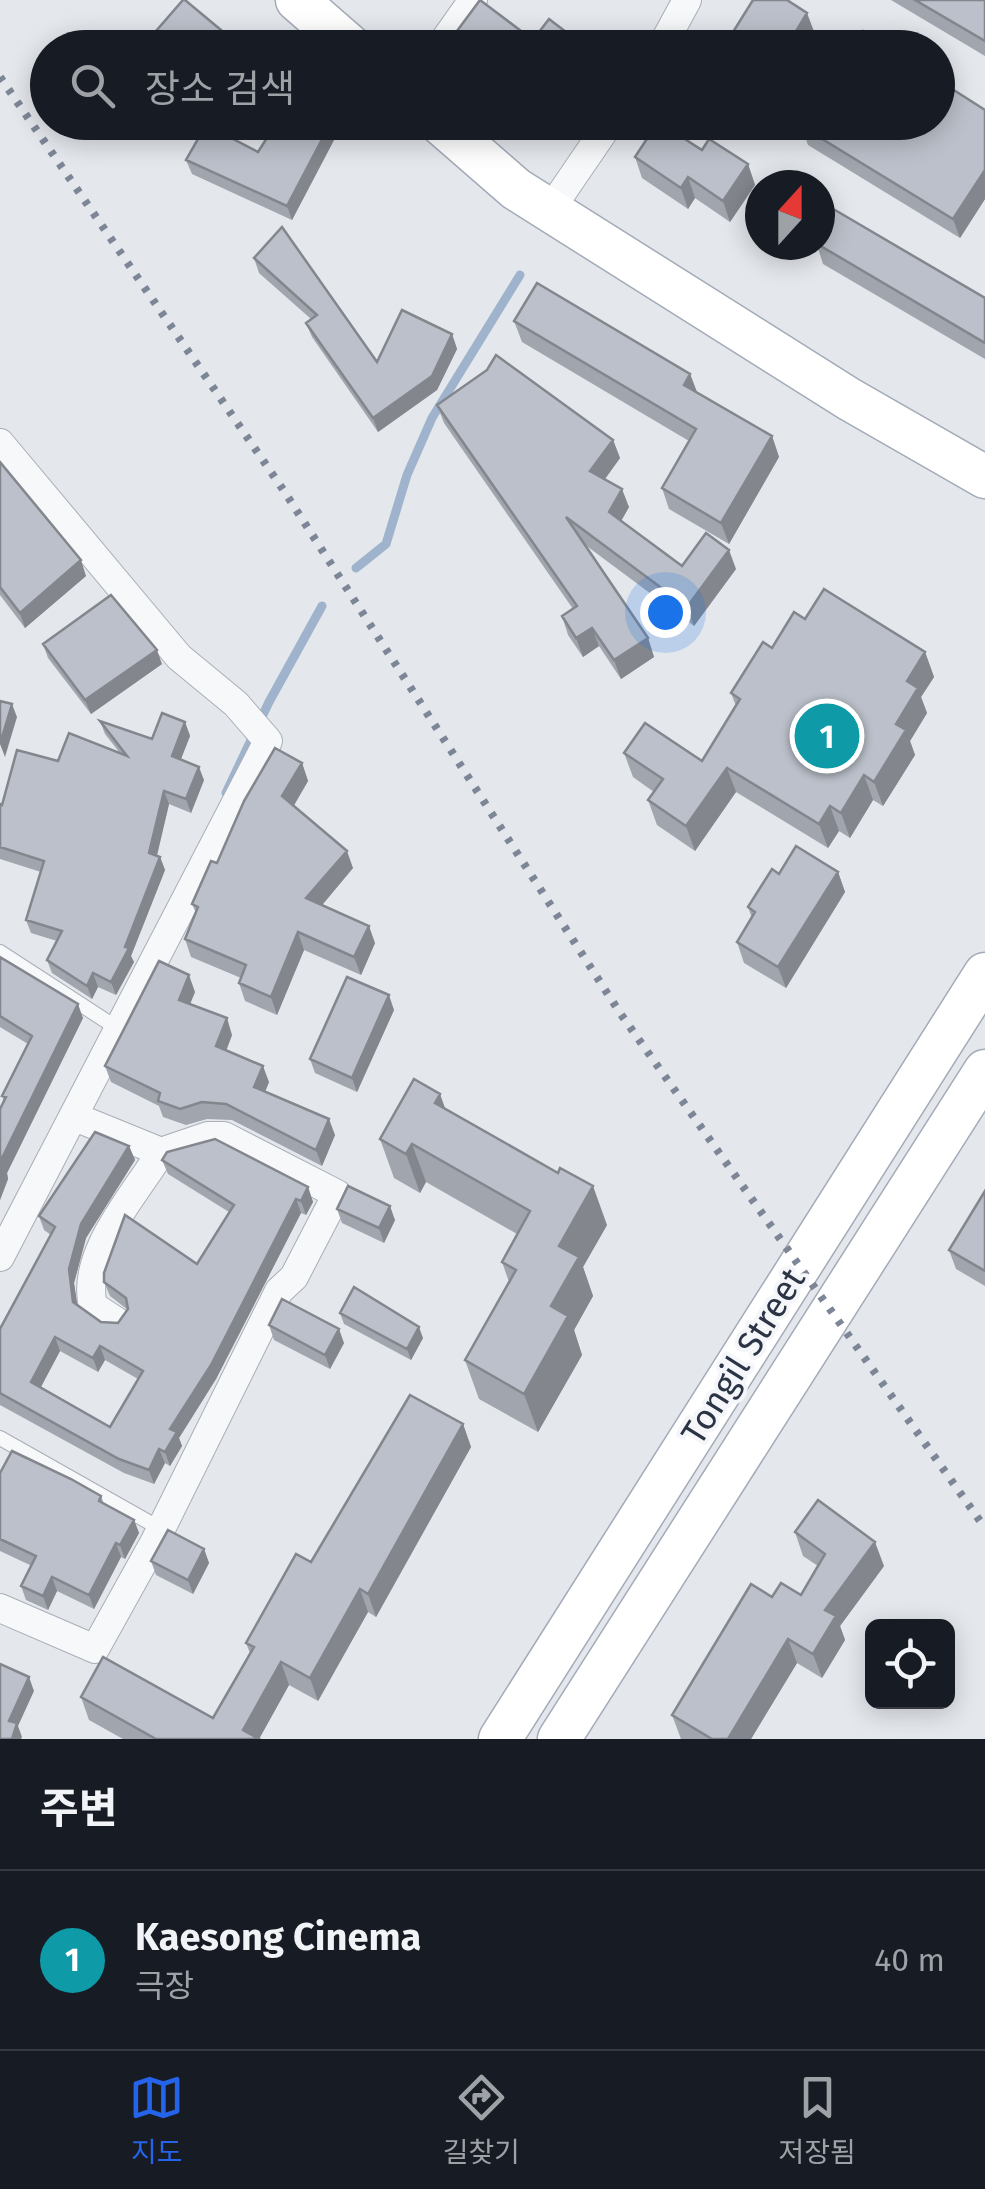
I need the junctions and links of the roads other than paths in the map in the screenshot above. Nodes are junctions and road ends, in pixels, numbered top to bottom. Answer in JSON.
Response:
{"nodes":[{"id":1,"x":297,"y":0,"type":"edge"},
{"id":2,"x":474,"y":0,"type":"edge"},
{"id":3,"x":687,"y":0,"type":"edge"},
{"id":4,"x":331,"y":30,"type":"edge"},
{"id":5,"x":453,"y":30,"type":"edge"},
{"id":6,"x":671,"y":30,"type":"edge"},
{"id":7,"x":460,"y":140,"type":"edge"},
{"id":8,"x":598,"y":140,"type":"edge"},
{"id":9,"x":550,"y":210,"type":"junction"},
{"id":10,"x":0,"y":443,"type":"edge"},
{"id":11,"x":985,"y":477,"type":"edge"},
{"id":12,"x":0,"y":952,"type":"edge"},
{"id":13,"x":985,"y":974,"type":"edge"},
{"id":14,"x":114,"y":1026,"type":"junction"},
{"id":15,"x":985,"y":1071,"type":"edge"},
{"id":16,"x":75,"y":1116,"type":"junction"},
{"id":17,"x":161,"y":1152,"type":"junction"},
{"id":18,"x":0,"y":1256,"type":"edge"},
{"id":19,"x":116,"y":1322,"type":"edge"},
{"id":20,"x":0,"y":1438,"type":"edge"},
{"id":21,"x":161,"y":1528,"type":"junction"},
{"id":22,"x":0,"y":1608,"type":"edge"},
{"id":23,"x":500,"y":1739,"type":"edge"},
{"id":24,"x":559,"y":1739,"type":"edge"}],
"edges":[{"from":1,"to":4,"type":"main road"},
{"from":2,"to":5,"type":"street"},
{"from":3,"to":6,"type":"street"},
{"from":7,"to":9,"type":"main road"},
{"from":8,"to":9,"type":"street"},
{"from":9,"to":11,"type":"main road"},
{"from":10,"to":14,"type":"street"},
{"from":12,"to":14,"type":"lane"},
{"from":13,"to":23,"type":"main road","name":"Tongil Street"},
{"from":14,"to":16,"type":"street"},
{"from":15,"to":24,"type":"main road","name":"Tongil Street"},
{"from":16,"to":17,"type":"street"},
{"from":16,"to":18,"type":"street"},
{"from":17,"to":19,"type":"street"},
{"from":17,"to":21,"type":"street"},
{"from":20,"to":21,"type":"lane"},
{"from":21,"to":22,"type":"street"}]}
